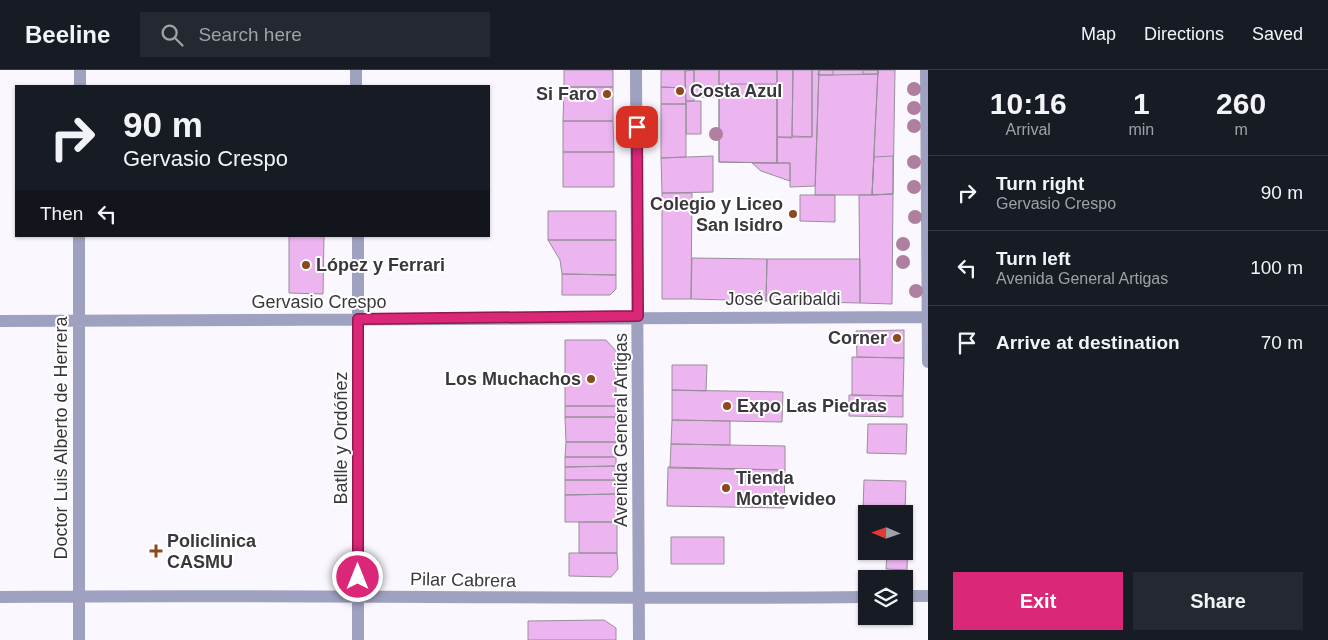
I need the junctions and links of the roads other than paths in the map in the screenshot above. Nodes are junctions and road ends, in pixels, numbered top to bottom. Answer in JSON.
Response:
{"nodes":[{"id":1,"x":80,"y":70,"type":"edge"},
{"id":2,"x":356,"y":70,"type":"edge"},
{"id":3,"x":636,"y":70,"type":"edge"},
{"id":4,"x":926,"y":70,"type":"edge"},
{"id":5,"x":80,"y":85,"type":"edge"},
{"id":6,"x":356,"y":85,"type":"edge"},
{"id":7,"x":79,"y":237,"type":"edge"},
{"id":8,"x":358,"y":237,"type":"edge"},
{"id":9,"x":638,"y":316,"type":"junction"},
{"id":10,"x":928,"y":317,"type":"edge"},
{"id":11,"x":358,"y":319,"type":"junction"},
{"id":12,"x":0,"y":320,"type":"edge"},
{"id":13,"x":79,"y":320,"type":"junction"},
{"id":14,"x":928,"y":362,"type":"edge"},
{"id":15,"x":79,"y":596,"type":"junction"},
{"id":16,"x":358,"y":596,"type":"junction"},
{"id":17,"x":913,"y":596,"type":"edge"},
{"id":18,"x":928,"y":596,"type":"edge"},
{"id":19,"x":0,"y":597,"type":"edge"},
{"id":20,"x":858,"y":597,"type":"edge"},
{"id":21,"x":638,"y":600,"type":"junction"},
{"id":22,"x":79,"y":640,"type":"edge"},
{"id":23,"x":358,"y":640,"type":"edge"},
{"id":24,"x":639,"y":640,"type":"edge"}],
"edges":[{"from":1,"to":5,"type":"street"},
{"from":2,"to":6,"type":"street"},
{"from":3,"to":9,"type":"street","name":"Avenida General Artigas"},
{"from":4,"to":10,"type":"street"},
{"from":7,"to":13,"type":"street","name":"Doctor Luis Alberto de Herrera"},
{"from":8,"to":11,"type":"street","name":"Batlle y Ordóñez"},
{"from":9,"to":10,"type":"street","name":"José Garibaldi"},
{"from":9,"to":11,"type":"street","name":"Gervasio Crespo"},
{"from":9,"to":21,"type":"street","name":"Avenida General Artigas"},
{"from":10,"to":14,"type":"street"},
{"from":11,"to":13,"type":"street","name":"Gervasio Crespo"},
{"from":11,"to":16,"type":"street","name":"Batlle y Ordóñez"},
{"from":12,"to":13,"type":"street","name":"Gervasio Crespo"},
{"from":13,"to":15,"type":"street","name":"Doctor Luis Alberto de Herrera"},
{"from":15,"to":16,"type":"street","name":"Pilar Cabrera"},
{"from":15,"to":19,"type":"street","name":"Pilar Cabrera"},
{"from":15,"to":22,"type":"street","name":"Doctor Luis Alberto de Herrera"},
{"from":16,"to":21,"type":"street","name":"Pilar Cabrera"},
{"from":16,"to":23,"type":"street","name":"Batlle y Ordóñez"},
{"from":17,"to":18,"type":"street"},
{"from":20,"to":21,"type":"street","name":"Pilar Cabrera"},
{"from":21,"to":24,"type":"street","name":"Avenida General Artigas"}]}
